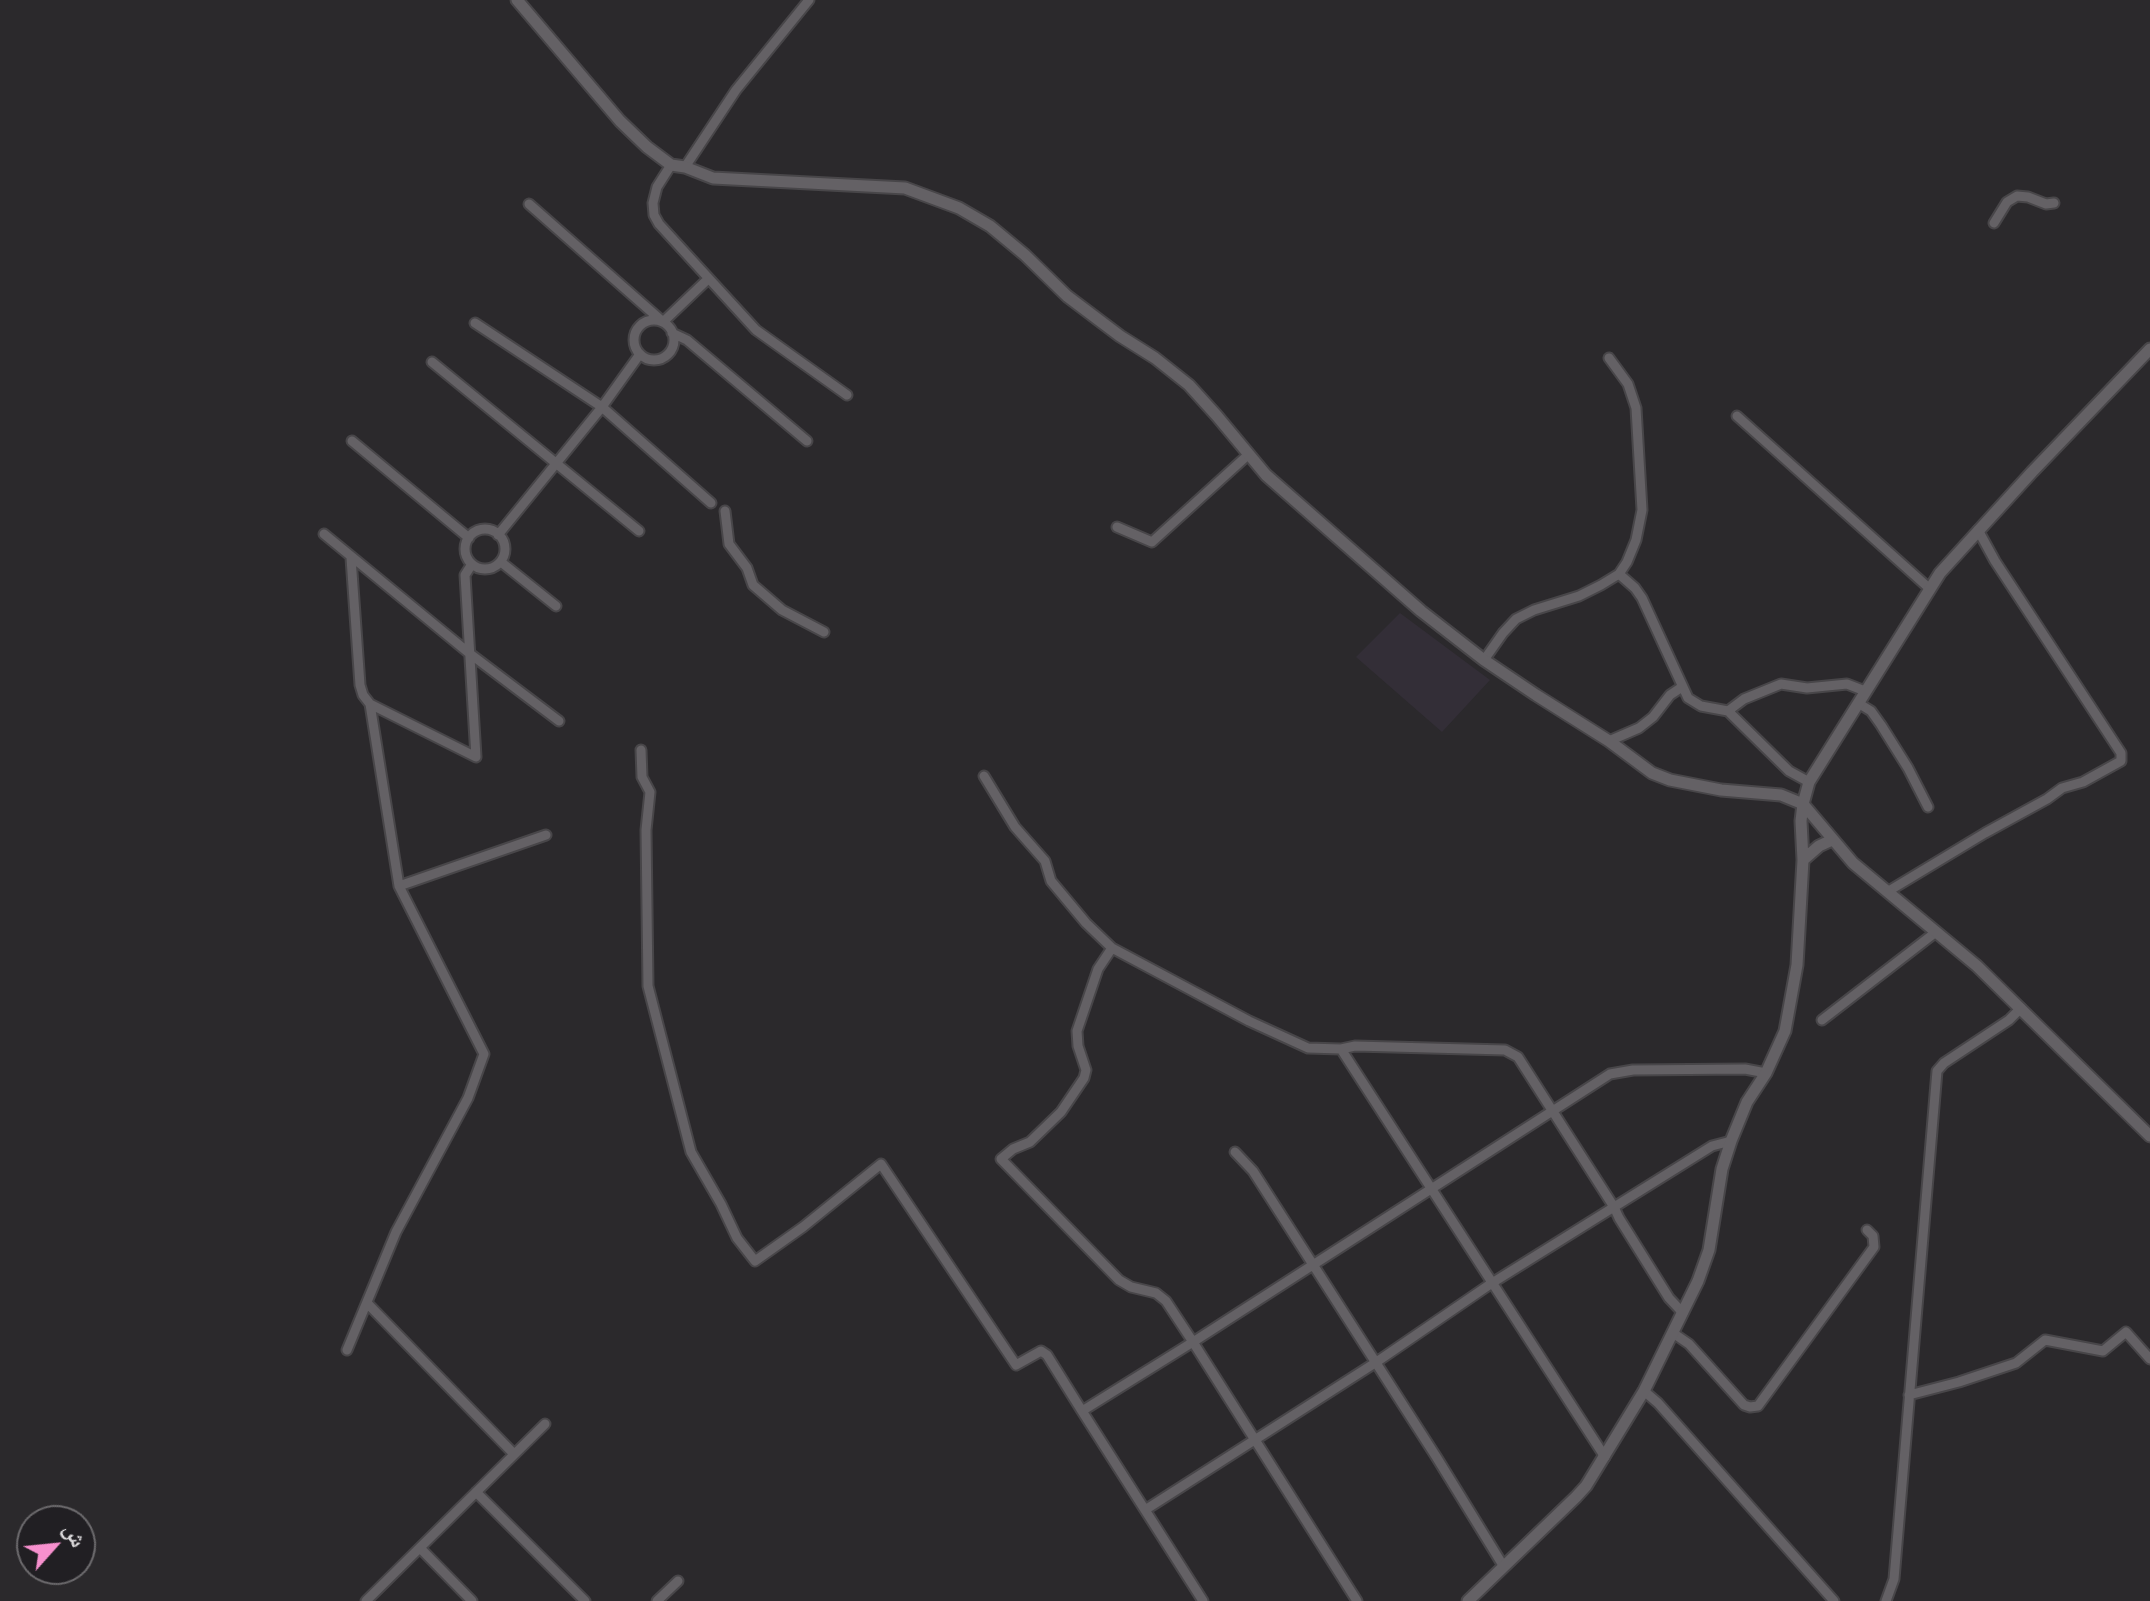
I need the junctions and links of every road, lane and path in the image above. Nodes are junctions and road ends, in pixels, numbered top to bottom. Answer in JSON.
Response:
{"nodes":[{"id":1,"x":517,"y":0,"type":"edge"},
{"id":2,"x":809,"y":0,"type":"edge"},
{"id":3,"x":671,"y":165,"type":"junction"},
{"id":4,"x":685,"y":167,"type":"junction"},
{"id":5,"x":2054,"y":203,"type":"dead end"},
{"id":6,"x":529,"y":204,"type":"dead end"},
{"id":7,"x":1994,"y":223,"type":"dead end"},
{"id":8,"x":708,"y":279,"type":"junction"},
{"id":9,"x":663,"y":322,"type":"junction"},
{"id":10,"x":475,"y":323,"type":"dead end"},
{"id":11,"x":672,"y":333,"type":"junction"},
{"id":12,"x":2150,"y":349,"type":"edge"},
{"id":13,"x":640,"y":354,"type":"junction"},
{"id":14,"x":1609,"y":358,"type":"dead end"},
{"id":15,"x":432,"y":362,"type":"dead end"},
{"id":16,"x":847,"y":395,"type":"dead end"},
{"id":17,"x":602,"y":407,"type":"junction"},
{"id":18,"x":1737,"y":416,"type":"dead end"},
{"id":19,"x":352,"y":441,"type":"dead end"},
{"id":20,"x":807,"y":441,"type":"dead end"},
{"id":21,"x":1249,"y":454,"type":"junction"},
{"id":22,"x":557,"y":462,"type":"junction"},
{"id":23,"x":711,"y":503,"type":"dead end"},
{"id":24,"x":725,"y":511,"type":"dead end"},
{"id":25,"x":1117,"y":527,"type":"dead end"},
{"id":26,"x":1978,"y":530,"type":"junction"},
{"id":27,"x":639,"y":531,"type":"dead end"},
{"id":28,"x":324,"y":534,"type":"dead end"},
{"id":29,"x":498,"y":535,"type":"junction"},
{"id":30,"x":469,"y":538,"type":"junction"},
{"id":31,"x":351,"y":558,"type":"junction"},
{"id":32,"x":501,"y":562,"type":"junction"},
{"id":33,"x":472,"y":564,"type":"junction"},
{"id":34,"x":1619,"y":574,"type":"junction"},
{"id":35,"x":1930,"y":589,"type":"junction"},
{"id":36,"x":556,"y":606,"type":"dead end"},
{"id":37,"x":824,"y":632,"type":"dead end"},
{"id":38,"x":469,"y":653,"type":"junction"},
{"id":39,"x":1484,"y":660,"type":"junction"},
{"id":40,"x":1682,"y":687,"type":"junction"},
{"id":41,"x":1865,"y":691,"type":"junction"},
{"id":42,"x":1858,"y":703,"type":"junction"},
{"id":43,"x":370,"y":704,"type":"junction"},
{"id":44,"x":1728,"y":711,"type":"junction"},
{"id":45,"x":559,"y":721,"type":"dead end"},
{"id":46,"x":1609,"y":741,"type":"junction"},
{"id":47,"x":641,"y":750,"type":"dead end"},
{"id":48,"x":984,"y":776,"type":"dead end"},
{"id":49,"x":1809,"y":782,"type":"junction"},
{"id":50,"x":1803,"y":804,"type":"junction"},
{"id":51,"x":1928,"y":807,"type":"dead end"},
{"id":52,"x":546,"y":835,"type":"dead end"},
{"id":53,"x":1832,"y":840,"type":"junction"},
{"id":54,"x":1803,"y":860,"type":"junction"},
{"id":55,"x":399,"y":886,"type":"junction"},
{"id":56,"x":1887,"y":892,"type":"junction"},
{"id":57,"x":1936,"y":932,"type":"junction"},
{"id":58,"x":1112,"y":948,"type":"junction"},
{"id":59,"x":2021,"y":1008,"type":"junction"},
{"id":60,"x":1822,"y":1020,"type":"dead end"},
{"id":61,"x":1341,"y":1049,"type":"junction"},
{"id":62,"x":1766,"y":1073,"type":"junction"},
{"id":63,"x":1552,"y":1113,"type":"junction"},
{"id":64,"x":2150,"y":1136,"type":"edge"},
{"id":65,"x":1731,"y":1141,"type":"junction"},
{"id":66,"x":1235,"y":1152,"type":"dead end"},
{"id":67,"x":1432,"y":1189,"type":"junction"},
{"id":68,"x":1614,"y":1207,"type":"junction"},
{"id":69,"x":1867,"y":1230,"type":"dead end"},
{"id":70,"x":1312,"y":1266,"type":"junction"},
{"id":71,"x":1492,"y":1283,"type":"junction"},
{"id":72,"x":367,"y":1303,"type":"junction"},
{"id":73,"x":1683,"y":1313,"type":"junction"},
{"id":74,"x":1673,"y":1333,"type":"junction"},
{"id":75,"x":1193,"y":1342,"type":"junction"},
{"id":76,"x":347,"y":1350,"type":"dead end"},
{"id":77,"x":2150,"y":1359,"type":"edge"},
{"id":78,"x":1375,"y":1363,"type":"junction"},
{"id":79,"x":1644,"y":1391,"type":"junction"},
{"id":80,"x":1909,"y":1395,"type":"junction"},
{"id":81,"x":1082,"y":1411,"type":"junction"},
{"id":82,"x":545,"y":1424,"type":"dead end"},
{"id":83,"x":1254,"y":1439,"type":"junction"},
{"id":84,"x":514,"y":1454,"type":"junction"},
{"id":85,"x":1605,"y":1457,"type":"junction"},
{"id":86,"x":476,"y":1492,"type":"junction"},
{"id":87,"x":1145,"y":1510,"type":"junction"},
{"id":88,"x":420,"y":1548,"type":"junction"},
{"id":89,"x":1504,"y":1567,"type":"junction"},
{"id":90,"x":678,"y":1581,"type":"dead end"},
{"id":91,"x":366,"y":1601,"type":"edge"},
{"id":92,"x":472,"y":1601,"type":"edge"},
{"id":93,"x":585,"y":1601,"type":"edge"},
{"id":94,"x":657,"y":1601,"type":"edge"},
{"id":95,"x":1203,"y":1601,"type":"edge"},
{"id":96,"x":1357,"y":1601,"type":"edge"},
{"id":97,"x":1468,"y":1601,"type":"edge"},
{"id":98,"x":1834,"y":1601,"type":"edge"},
{"id":99,"x":1886,"y":1601,"type":"edge"}],
"edges":[{"from":1,"to":3,"type":"street"},
{"from":2,"to":4,"type":"street"},
{"from":3,"to":4,"type":"street"},
{"from":3,"to":8,"type":"street"},
{"from":4,"to":21,"type":"street"},
{"from":5,"to":7,"type":"street"},
{"from":6,"to":9,"type":"street"},
{"from":8,"to":9,"type":"street"},
{"from":8,"to":16,"type":"street"},
{"from":9,"to":11,"type":"street"},
{"from":9,"to":13,"type":"street"},
{"from":10,"to":17,"type":"street"},
{"from":11,"to":13,"type":"street"},
{"from":11,"to":20,"type":"street"},
{"from":12,"to":26,"type":"street"},
{"from":13,"to":17,"type":"street"},
{"from":14,"to":34,"type":"street"},
{"from":15,"to":22,"type":"street"},
{"from":17,"to":22,"type":"street"},
{"from":17,"to":23,"type":"street"},
{"from":18,"to":35,"type":"street"},
{"from":19,"to":30,"type":"street"},
{"from":21,"to":25,"type":"street"},
{"from":21,"to":39,"type":"street"},
{"from":22,"to":27,"type":"street"},
{"from":22,"to":29,"type":"street"},
{"from":24,"to":37,"type":"street"},
{"from":26,"to":35,"type":"street"},
{"from":26,"to":56,"type":"street"},
{"from":28,"to":31,"type":"street"},
{"from":29,"to":30,"type":"street"},
{"from":29,"to":32,"type":"street"},
{"from":30,"to":33,"type":"street"},
{"from":31,"to":38,"type":"street"},
{"from":31,"to":43,"type":"street"},
{"from":32,"to":33,"type":"street"},
{"from":32,"to":36,"type":"street"},
{"from":33,"to":38,"type":"street"},
{"from":34,"to":39,"type":"street"},
{"from":34,"to":40,"type":"street"},
{"from":35,"to":41,"type":"street"},
{"from":38,"to":43,"type":"street"},
{"from":38,"to":45,"type":"street"},
{"from":39,"to":46,"type":"street"},
{"from":40,"to":44,"type":"street"},
{"from":40,"to":46,"type":"street"},
{"from":41,"to":42,"type":"street"},
{"from":41,"to":44,"type":"street"},
{"from":42,"to":49,"type":"street"},
{"from":42,"to":51,"type":"street"},
{"from":43,"to":55,"type":"street"},
{"from":44,"to":49,"type":"street"},
{"from":46,"to":50,"type":"street"},
{"from":47,"to":81,"type":"street"},
{"from":48,"to":58,"type":"street"},
{"from":49,"to":50,"type":"street"},
{"from":50,"to":53,"type":"street"},
{"from":50,"to":54,"type":"street"},
{"from":52,"to":55,"type":"street"},
{"from":53,"to":54,"type":"street"},
{"from":53,"to":56,"type":"street"},
{"from":54,"to":62,"type":"street"},
{"from":55,"to":72,"type":"street"},
{"from":56,"to":57,"type":"street"},
{"from":57,"to":59,"type":"street"},
{"from":57,"to":60,"type":"street"},
{"from":58,"to":61,"type":"street"},
{"from":58,"to":75,"type":"street"},
{"from":59,"to":64,"type":"street"},
{"from":59,"to":80,"type":"street"},
{"from":61,"to":63,"type":"street"},
{"from":61,"to":67,"type":"street"},
{"from":62,"to":63,"type":"street"},
{"from":62,"to":65,"type":"street"},
{"from":63,"to":67,"type":"street"},
{"from":63,"to":68,"type":"street"},
{"from":65,"to":68,"type":"street"},
{"from":65,"to":73,"type":"street"},
{"from":66,"to":70,"type":"street"},
{"from":67,"to":70,"type":"street"},
{"from":67,"to":71,"type":"street"},
{"from":68,"to":71,"type":"street"},
{"from":68,"to":73,"type":"street"},
{"from":69,"to":74,"type":"street"},
{"from":70,"to":75,"type":"street"},
{"from":70,"to":78,"type":"street"},
{"from":71,"to":78,"type":"street"},
{"from":71,"to":85,"type":"street"},
{"from":72,"to":76,"type":"street"},
{"from":72,"to":84,"type":"street"},
{"from":73,"to":74,"type":"street"},
{"from":74,"to":79,"type":"street"},
{"from":75,"to":81,"type":"street"},
{"from":75,"to":83,"type":"street"},
{"from":77,"to":80,"type":"street"},
{"from":78,"to":83,"type":"street"},
{"from":78,"to":89,"type":"street"},
{"from":79,"to":85,"type":"street"},
{"from":79,"to":98,"type":"street"},
{"from":80,"to":99,"type":"street"},
{"from":81,"to":87,"type":"street"},
{"from":82,"to":84,"type":"street"},
{"from":83,"to":87,"type":"street"},
{"from":83,"to":96,"type":"street"},
{"from":84,"to":86,"type":"street"},
{"from":85,"to":89,"type":"street"},
{"from":86,"to":88,"type":"street"},
{"from":86,"to":93,"type":"street"},
{"from":87,"to":95,"type":"street"},
{"from":88,"to":91,"type":"street"},
{"from":88,"to":92,"type":"street"},
{"from":89,"to":97,"type":"street"},
{"from":90,"to":94,"type":"street"}]}
